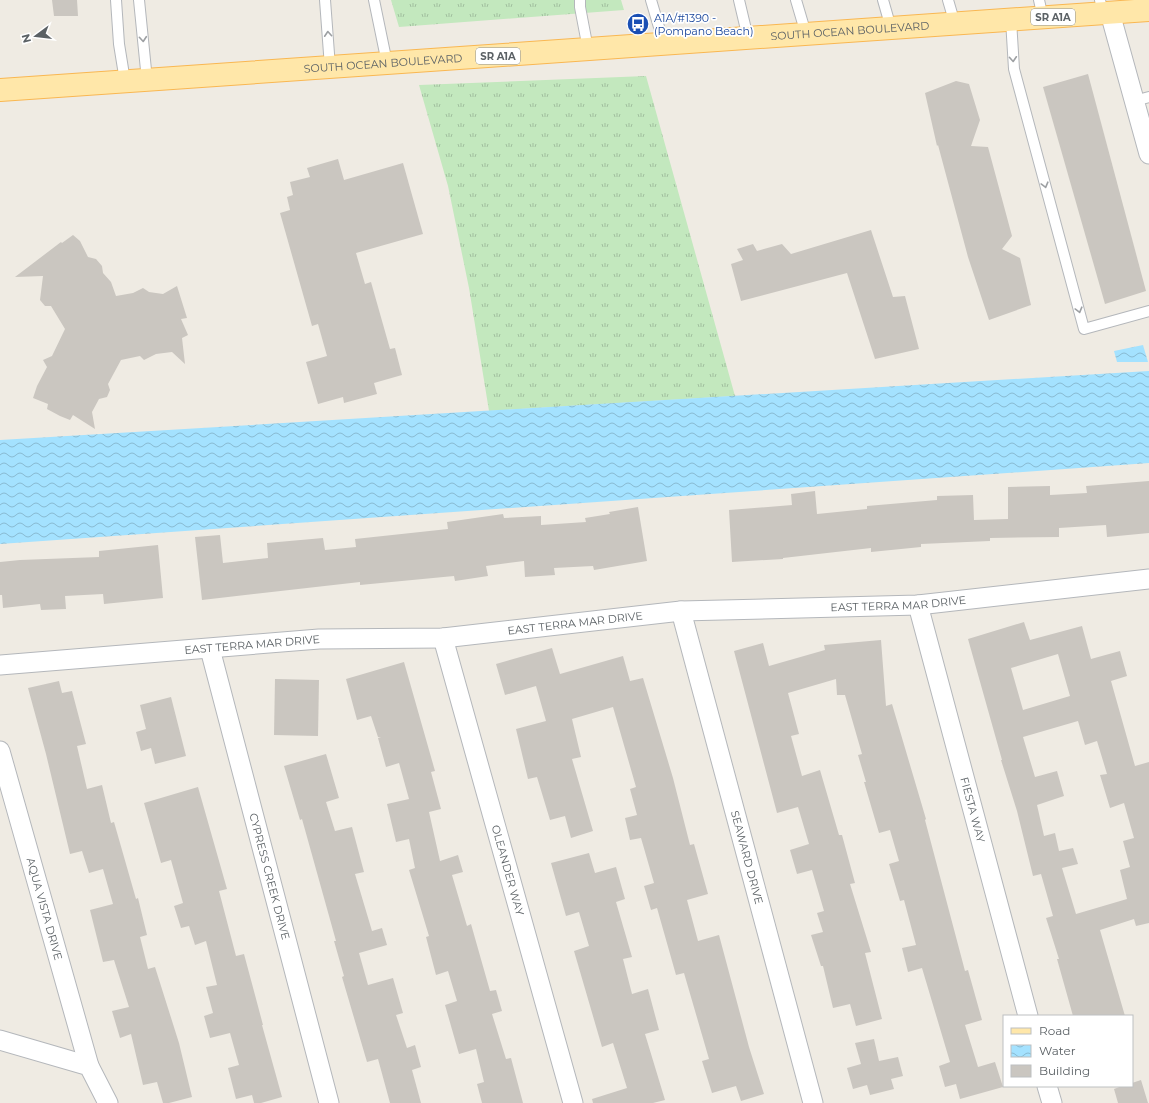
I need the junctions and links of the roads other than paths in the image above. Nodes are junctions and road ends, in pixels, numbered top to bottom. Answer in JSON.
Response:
{"nodes":[{"id":1,"x":116,"y":0,"type":"edge"},
{"id":2,"x":140,"y":0,"type":"edge"},
{"id":3,"x":326,"y":0,"type":"edge"},
{"id":4,"x":374,"y":0,"type":"edge"},
{"id":5,"x":580,"y":0,"type":"edge"},
{"id":6,"x":651,"y":0,"type":"edge"},
{"id":7,"x":738,"y":0,"type":"edge"},
{"id":8,"x":796,"y":0,"type":"edge"},
{"id":9,"x":884,"y":0,"type":"edge"},
{"id":10,"x":948,"y":0,"type":"edge"},
{"id":11,"x":1041,"y":9,"type":"edge"},
{"id":12,"x":1104,"y":9,"type":"edge"},
{"id":13,"x":1149,"y":10,"type":"edge"},
{"id":14,"x":1011,"y":20,"type":"junction"},
{"id":15,"x":955,"y":24,"type":"junction"},
{"id":16,"x":891,"y":28,"type":"junction"},
{"id":17,"x":806,"y":34,"type":"junction"},
{"id":18,"x":748,"y":38,"type":"junction"},
{"id":19,"x":664,"y":44,"type":"junction"},
{"id":20,"x":588,"y":49,"type":"junction"},
{"id":21,"x":387,"y":63,"type":"junction"},
{"id":22,"x":330,"y":67,"type":"junction"},
{"id":23,"x":147,"y":80,"type":"junction"},
{"id":24,"x":125,"y":81,"type":"junction"},
{"id":25,"x":0,"y":90,"type":"edge"},
{"id":26,"x":1142,"y":99,"type":"edge"},
{"id":27,"x":1149,"y":154,"type":"edge"},
{"id":28,"x":1149,"y":311,"type":"edge"},
{"id":29,"x":1149,"y":579,"type":"edge"},
{"id":30,"x":918,"y":604,"type":"junction"},
{"id":31,"x":681,"y":611,"type":"junction"},
{"id":32,"x":443,"y":638,"type":"junction"},
{"id":33,"x":210,"y":649,"type":"junction"},
{"id":34,"x":0,"y":665,"type":"edge"},
{"id":35,"x":0,"y":752,"type":"edge"},
{"id":36,"x":1028,"y":1015,"type":"edge"},
{"id":37,"x":0,"y":1040,"type":"edge"},
{"id":38,"x":89,"y":1066,"type":"junction"},
{"id":39,"x":1047,"y":1087,"type":"edge"},
{"id":40,"x":108,"y":1103,"type":"edge"},
{"id":41,"x":329,"y":1103,"type":"edge"},
{"id":42,"x":573,"y":1103,"type":"edge"},
{"id":43,"x":813,"y":1103,"type":"edge"},
{"id":44,"x":1052,"y":1103,"type":"edge"}],
"edges":[{"from":1,"to":24,"type":"lane"},
{"from":2,"to":23,"type":"lane","one_way":true},
{"from":22,"to":3,"type":"lane","one_way":true},
{"from":4,"to":21,"type":"lane"},
{"from":5,"to":20,"type":"lane"},
{"from":6,"to":19,"type":"lane"},
{"from":7,"to":18,"type":"lane"},
{"from":8,"to":17,"type":"lane"},
{"from":9,"to":16,"type":"lane"},
{"from":10,"to":15,"type":"lane"},
{"from":11,"to":12,"type":"main road","name":"SOUTH OCEAN BOULEVARD","number":"SR A1A"},
{"from":11,"to":14,"type":"main road","name":"SOUTH OCEAN BOULEVARD","number":"SR A1A"},
{"from":12,"to":13,"type":"main road","name":"SOUTH OCEAN BOULEVARD","number":"SR A1A"},
{"from":12,"to":26,"type":"street"},
{"from":14,"to":15,"type":"main road","name":"SOUTH OCEAN BOULEVARD","number":"SR A1A"},
{"from":14,"to":28,"type":"lane","one_way":true},
{"from":15,"to":16,"type":"main road","name":"SOUTH OCEAN BOULEVARD","number":"SR A1A"},
{"from":16,"to":17,"type":"main road","name":"SOUTH OCEAN BOULEVARD","number":"SR A1A"},
{"from":17,"to":18,"type":"main road","name":"SOUTH OCEAN BOULEVARD","number":"SR A1A"},
{"from":18,"to":19,"type":"main road","name":"SOUTH OCEAN BOULEVARD","number":"SR A1A"},
{"from":19,"to":20,"type":"main road","name":"SOUTH OCEAN BOULEVARD","number":"SR A1A"},
{"from":20,"to":21,"type":"main road","name":"SOUTH OCEAN BOULEVARD","number":"SR A1A"},
{"from":21,"to":22,"type":"main road","name":"SOUTH OCEAN BOULEVARD","number":"SR A1A"},
{"from":22,"to":23,"type":"main road","name":"SOUTH OCEAN BOULEVARD","number":"SR A1A"},
{"from":23,"to":24,"type":"main road","name":"SOUTH OCEAN BOULEVARD","number":"SR A1A"},
{"from":24,"to":25,"type":"main road","name":"SOUTH OCEAN BOULEVARD","number":"SR A1A"},
{"from":26,"to":27,"type":"street"},
{"from":29,"to":30,"type":"street","name":"EAST TERRA MAR DRIVE"},
{"from":30,"to":31,"type":"street","name":"EAST TERRA MAR DRIVE"},
{"from":30,"to":36,"type":"street","name":"FIESTA WAY"},
{"from":31,"to":32,"type":"street","name":"EAST TERRA MAR DRIVE"},
{"from":31,"to":43,"type":"street","name":"SEAWARD DRIVE"},
{"from":32,"to":33,"type":"street","name":"EAST TERRA MAR DRIVE"},
{"from":32,"to":42,"type":"street","name":"OLEANDER WAY"},
{"from":33,"to":34,"type":"street","name":"EAST TERRA MAR DRIVE"},
{"from":33,"to":41,"type":"street","name":"CYPRESS CREEK DRIVE"},
{"from":35,"to":38,"type":"street","name":"AQUA VISTA DRIVE"},
{"from":37,"to":38,"type":"street"},
{"from":38,"to":40,"type":"street","name":"AQUA VISTA DRIVE"},
{"from":39,"to":44,"type":"street"}]}
